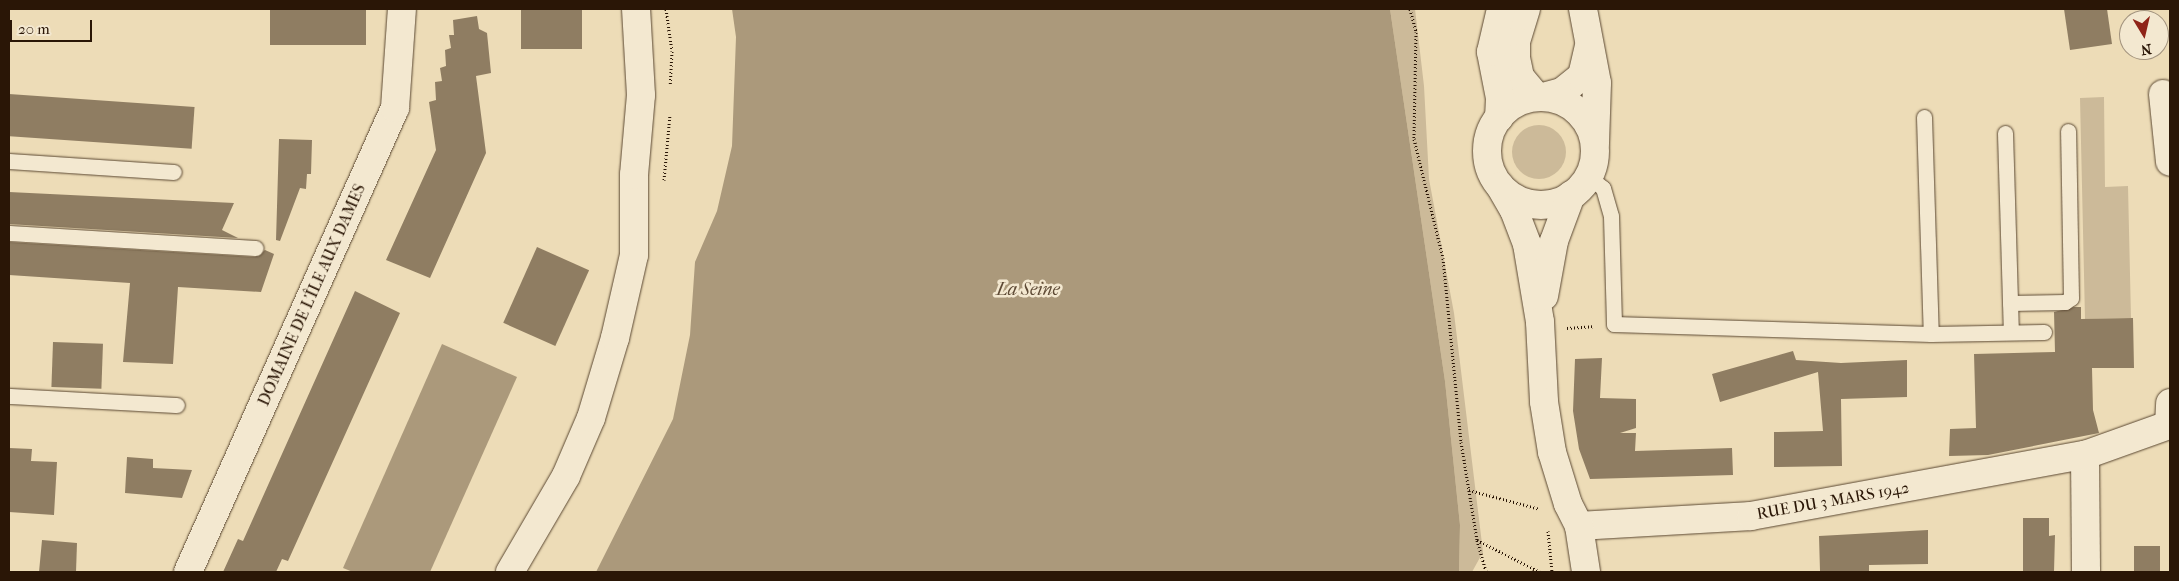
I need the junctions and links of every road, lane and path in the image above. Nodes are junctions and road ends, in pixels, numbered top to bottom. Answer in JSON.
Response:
{"nodes":[{"id":1,"x":402,"y":9,"type":"edge"},
{"id":2,"x":636,"y":9,"type":"edge"},
{"id":3,"x":1410,"y":9,"type":"edge"},
{"id":4,"x":1501,"y":9,"type":"edge"},
{"id":5,"x":1526,"y":9,"type":"edge"},
{"id":6,"x":1583,"y":9,"type":"edge"},
{"id":7,"x":1590,"y":40,"type":"junction"},
{"id":8,"x":2163,"y":94,"type":"dead end"},
{"id":9,"x":1540,"y":97,"type":"junction"},
{"id":10,"x":1924,"y":117,"type":"dead end"},
{"id":11,"x":1499,"y":118,"type":"junction"},
{"id":12,"x":2068,"y":131,"type":"dead end"},
{"id":13,"x":2006,"y":133,"type":"dead end"},
{"id":14,"x":1594,"y":148,"type":"junction"},
{"id":15,"x":9,"y":161,"type":"edge"},
{"id":16,"x":2170,"y":162,"type":"edge"},
{"id":17,"x":174,"y":172,"type":"dead end"},
{"id":18,"x":1500,"y":186,"type":"junction"},
{"id":19,"x":1579,"y":186,"type":"junction"},
{"id":20,"x":9,"y":233,"type":"edge"},
{"id":21,"x":256,"y":248,"type":"dead end"},
{"id":22,"x":2010,"y":303,"type":"junction"},
{"id":23,"x":1614,"y":324,"type":"junction"},
{"id":24,"x":1541,"y":326,"type":"junction"},
{"id":25,"x":2011,"y":332,"type":"junction"},
{"id":26,"x":2044,"y":332,"type":"dead end"},
{"id":27,"x":1931,"y":334,"type":"junction"},
{"id":28,"x":9,"y":396,"type":"edge"},
{"id":29,"x":2170,"y":403,"type":"edge"},
{"id":30,"x":177,"y":405,"type":"dead end"},
{"id":31,"x":2085,"y":455,"type":"junction"},
{"id":32,"x":1469,"y":490,"type":"junction"},
{"id":33,"x":1564,"y":514,"type":"junction"},
{"id":34,"x":1477,"y":540,"type":"junction"},
{"id":35,"x":188,"y":572,"type":"edge"},
{"id":36,"x":510,"y":572,"type":"edge"},
{"id":37,"x":1486,"y":572,"type":"edge"},
{"id":38,"x":1540,"y":572,"type":"edge"},
{"id":39,"x":1552,"y":572,"type":"edge"},
{"id":40,"x":1586,"y":572,"type":"edge"},
{"id":41,"x":2086,"y":572,"type":"edge"}],
"edges":[{"from":1,"to":35,"type":"street","name":"DOMAINE DE L'ÎLE AUX DAMES"},
{"from":2,"to":36,"type":"street"},
{"from":3,"to":32,"type":"path"},
{"from":4,"to":11,"type":"street"},
{"from":5,"to":9,"type":"street"},
{"from":6,"to":7,"type":"street"},
{"from":7,"to":9,"type":"street"},
{"from":7,"to":14,"type":"street"},
{"from":8,"to":16,"type":"street"},
{"from":9,"to":11,"type":"street"},
{"from":9,"to":14,"type":"street"},
{"from":10,"to":27,"type":"lane"},
{"from":11,"to":18,"type":"street"},
{"from":12,"to":22,"type":"lane"},
{"from":13,"to":22,"type":"lane"},
{"from":14,"to":19,"type":"street"},
{"from":15,"to":17,"type":"lane"},
{"from":18,"to":19,"type":"street"},
{"from":18,"to":24,"type":"street"},
{"from":19,"to":23,"type":"lane"},
{"from":19,"to":24,"type":"street"},
{"from":20,"to":21,"type":"lane"},
{"from":22,"to":25,"type":"lane"},
{"from":23,"to":24,"type":"path"},
{"from":23,"to":27,"type":"lane"},
{"from":24,"to":33,"type":"street"},
{"from":25,"to":26,"type":"lane"},
{"from":25,"to":27,"type":"lane"},
{"from":28,"to":30,"type":"lane"},
{"from":29,"to":31,"type":"street","name":"RUE DU 3 MARS 1942"},
{"from":31,"to":33,"type":"street","name":"RUE DU 3 MARS 1942"},
{"from":31,"to":41,"type":"street"},
{"from":32,"to":33,"type":"path"},
{"from":32,"to":34,"type":"path"},
{"from":33,"to":39,"type":"path"},
{"from":33,"to":40,"type":"street"},
{"from":34,"to":37,"type":"path"},
{"from":34,"to":38,"type":"path"}]}
